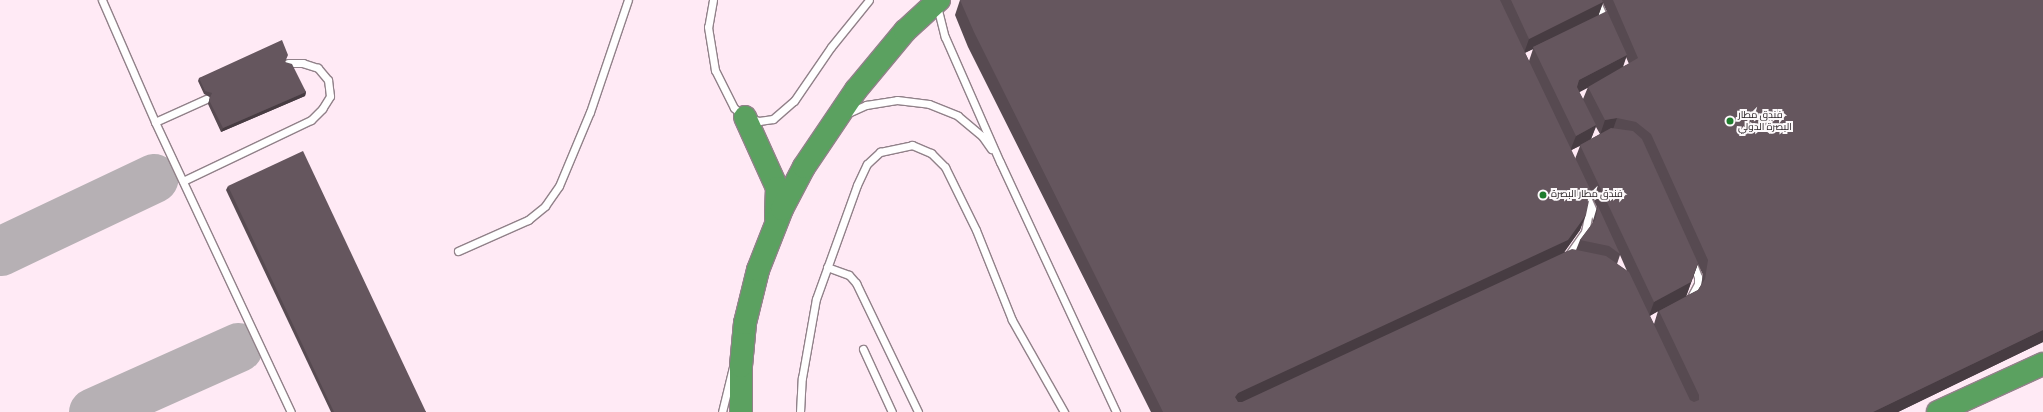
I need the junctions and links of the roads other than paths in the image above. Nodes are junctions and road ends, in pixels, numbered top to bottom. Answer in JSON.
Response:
{"nodes":[{"id":1,"x":102,"y":0,"type":"edge"},
{"id":2,"x":628,"y":0,"type":"edge"},
{"id":3,"x":713,"y":0,"type":"edge"},
{"id":4,"x":869,"y":0,"type":"edge"},
{"id":5,"x":1596,"y":0,"type":"edge"},
{"id":6,"x":934,"y":2,"type":"edge"},
{"id":7,"x":1610,"y":32,"type":"edge"},
{"id":8,"x":288,"y":63,"type":"edge"},
{"id":9,"x":206,"y":99,"type":"dead end"},
{"id":10,"x":745,"y":117,"type":"junction"},
{"id":11,"x":837,"y":118,"type":"junction"},
{"id":12,"x":155,"y":122,"type":"junction"},
{"id":13,"x":1000,"y":162,"type":"junction"},
{"id":14,"x":183,"y":181,"type":"junction"},
{"id":15,"x":1581,"y":185,"type":"edge"},
{"id":16,"x":1590,"y":205,"type":"junction"},
{"id":17,"x":1600,"y":226,"type":"edge"},
{"id":18,"x":768,"y":243,"type":"junction"},
{"id":19,"x":458,"y":251,"type":"dead end"},
{"id":20,"x":1689,"y":256,"type":"edge"},
{"id":21,"x":1576,"y":259,"type":"edge"},
{"id":22,"x":827,"y":267,"type":"junction"},
{"id":23,"x":1685,"y":304,"type":"edge"},
{"id":24,"x":745,"y":323,"type":"junction"},
{"id":25,"x":863,"y":349,"type":"dead end"},
{"id":26,"x":2043,"y":364,"type":"edge"},
{"id":27,"x":291,"y":412,"type":"edge"},
{"id":28,"x":722,"y":412,"type":"edge"},
{"id":29,"x":742,"y":412,"type":"edge"},
{"id":30,"x":800,"y":412,"type":"edge"},
{"id":31,"x":892,"y":412,"type":"edge"},
{"id":32,"x":918,"y":412,"type":"edge"},
{"id":33,"x":1064,"y":412,"type":"edge"},
{"id":34,"x":1116,"y":412,"type":"edge"},
{"id":35,"x":1938,"y":412,"type":"edge"}],
"edges":[{"from":1,"to":12,"type":"lane"},
{"from":2,"to":19,"type":"lane"},
{"from":3,"to":10,"type":"lane"},
{"from":4,"to":10,"type":"lane"},
{"from":5,"to":7,"type":"lane"},
{"from":6,"to":11,"type":"highway"},
{"from":6,"to":13,"type":"lane"},
{"from":8,"to":14,"type":"lane"},
{"from":9,"to":12,"type":"lane"},
{"from":10,"to":18,"type":"highway"},
{"from":11,"to":13,"type":"lane"},
{"from":11,"to":18,"type":"highway"},
{"from":12,"to":14,"type":"lane"},
{"from":13,"to":34,"type":"lane"},
{"from":14,"to":27,"type":"lane"},
{"from":15,"to":16,"type":"lane"},
{"from":16,"to":17,"type":"lane"},
{"from":16,"to":21,"type":"lane"},
{"from":18,"to":24,"type":"highway"},
{"from":20,"to":23,"type":"lane"},
{"from":22,"to":30,"type":"lane"},
{"from":22,"to":32,"type":"lane"},
{"from":22,"to":33,"type":"lane"},
{"from":24,"to":28,"type":"lane"},
{"from":24,"to":29,"type":"highway"},
{"from":25,"to":31,"type":"lane"},
{"from":26,"to":35,"type":"highway"}]}
